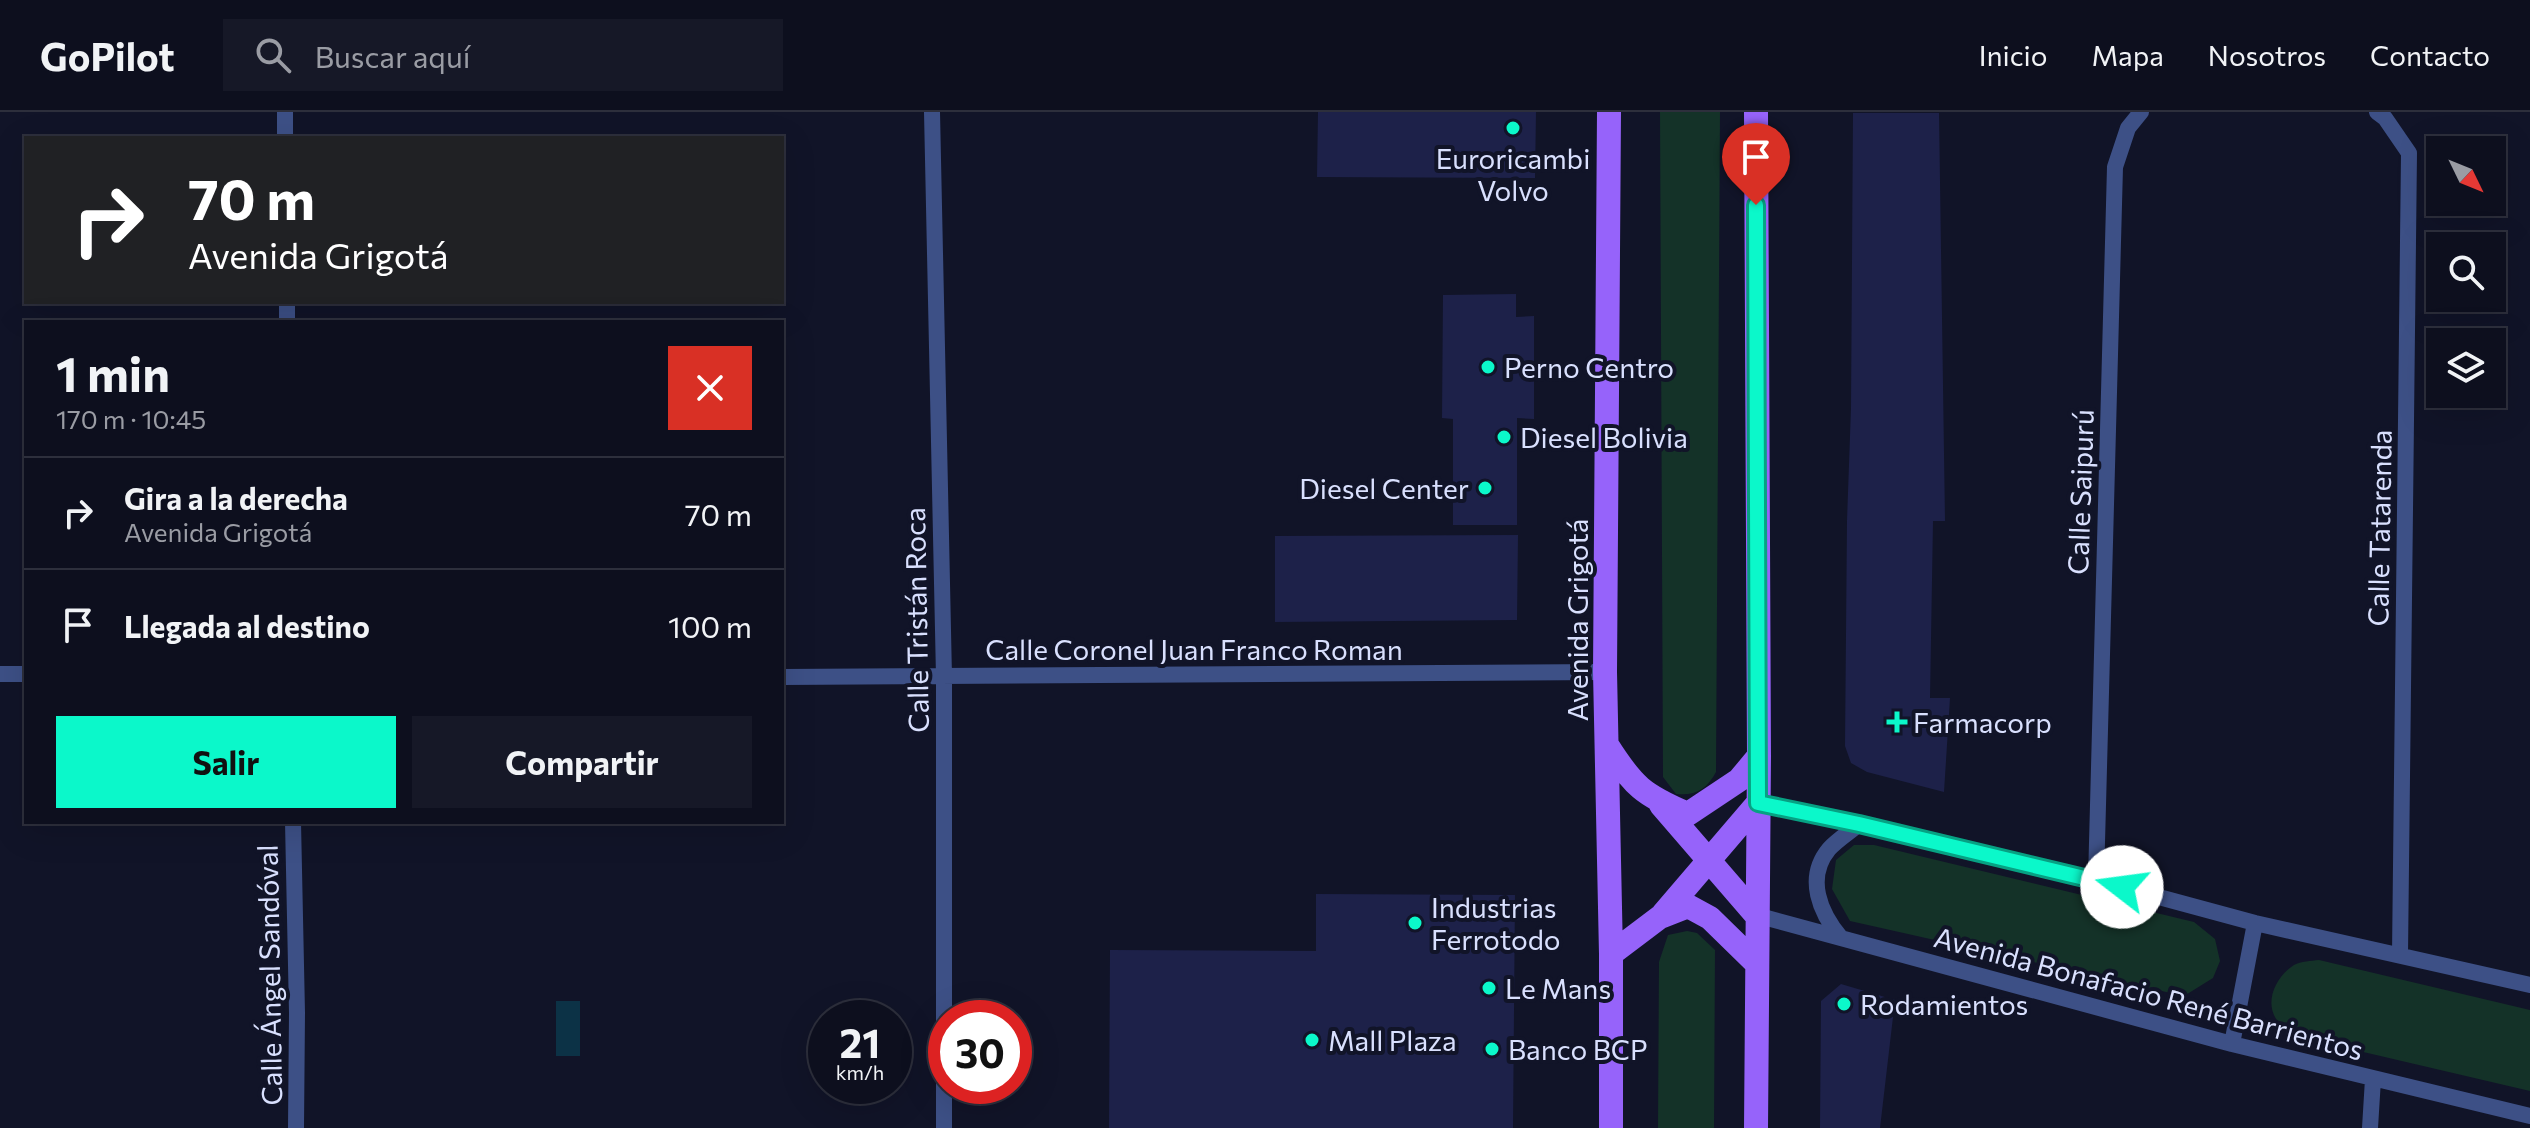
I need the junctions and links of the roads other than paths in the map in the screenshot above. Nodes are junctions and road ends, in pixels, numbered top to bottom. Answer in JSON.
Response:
{"nodes":[{"id":1,"x":285,"y":112,"type":"edge"},
{"id":2,"x":932,"y":112,"type":"edge"},
{"id":3,"x":1609,"y":112,"type":"edge"},
{"id":4,"x":1756,"y":112,"type":"edge"},
{"id":5,"x":2141,"y":112,"type":"edge"},
{"id":6,"x":2377,"y":112,"type":"edge"},
{"id":7,"x":285,"y":136,"type":"edge"},
{"id":8,"x":1605,"y":672,"type":"junction"},
{"id":9,"x":0,"y":674,"type":"edge"},
{"id":10,"x":24,"y":674,"type":"edge"},
{"id":11,"x":784,"y":677,"type":"edge"},
{"id":12,"x":944,"y":677,"type":"junction"},
{"id":13,"x":1607,"y":745,"type":"junction"},
{"id":14,"x":1759,"y":756,"type":"junction"},
{"id":15,"x":1657,"y":800,"type":"junction"},
{"id":16,"x":1758,"y":803,"type":"junction"},
{"id":17,"x":293,"y":824,"type":"edge"},
{"id":18,"x":1859,"y":824,"type":"junction"},
{"id":19,"x":1708,"y":861,"type":"junction"},
{"id":20,"x":2096,"y":880,"type":"junction"},
{"id":21,"x":1756,"y":915,"type":"junction"},
{"id":22,"x":1660,"y":917,"type":"junction"},
{"id":23,"x":2255,"y":923,"type":"junction"},
{"id":24,"x":1841,"y":938,"type":"junction"},
{"id":25,"x":1611,"y":954,"type":"junction"},
{"id":26,"x":2400,"y":955,"type":"junction"},
{"id":27,"x":1755,"y":962,"type":"junction"},
{"id":28,"x":2530,"y":985,"type":"edge"},
{"id":29,"x":2232,"y":1044,"type":"junction"},
{"id":30,"x":2373,"y":1079,"type":"junction"},
{"id":31,"x":2530,"y":1116,"type":"edge"},
{"id":32,"x":296,"y":1128,"type":"edge"},
{"id":33,"x":944,"y":1128,"type":"edge"},
{"id":34,"x":1611,"y":1128,"type":"edge"},
{"id":35,"x":1756,"y":1128,"type":"edge"},
{"id":36,"x":2370,"y":1128,"type":"edge"}],
"edges":[{"from":1,"to":7,"type":"street"},
{"from":2,"to":12,"type":"street","name":"Calle Tristán Roca"},
{"from":3,"to":8,"type":"main road","name":"Avenida Grigotá"},
{"from":4,"to":14,"type":"main road"},
{"from":5,"to":20,"type":"street","name":"Calle Saipurú"},
{"from":6,"to":26,"type":"street","name":"Calle Tatarenda"},
{"from":8,"to":12,"type":"street","name":"Calle Coronel Juan Franco Roman"},
{"from":8,"to":13,"type":"main road","name":"Avenida Grigotá"},
{"from":9,"to":10,"type":"street"},
{"from":11,"to":12,"type":"street","name":"Calle Coronel Juan Franco Roman"},
{"from":12,"to":33,"type":"street","name":"Calle Tristán Roca"},
{"from":13,"to":15,"type":"main road"},
{"from":13,"to":25,"type":"main road","name":"Avenida Grigotá"},
{"from":14,"to":15,"type":"main road"},
{"from":14,"to":16,"type":"main road"},
{"from":15,"to":19,"type":"main road"},
{"from":16,"to":18,"type":"street"},
{"from":16,"to":19,"type":"main road"},
{"from":16,"to":21,"type":"main road"},
{"from":17,"to":32,"type":"street","name":"Calle Ángel Sandóval"},
{"from":18,"to":20,"type":"street"},
{"from":18,"to":24,"type":"street"},
{"from":19,"to":21,"type":"main road"},
{"from":19,"to":22,"type":"main road"},
{"from":20,"to":23,"type":"street"},
{"from":21,"to":24,"type":"street","name":"Avenida Bonafacio René Barrientos"},
{"from":21,"to":27,"type":"main road"},
{"from":22,"to":25,"type":"main road"},
{"from":22,"to":27,"type":"main road"},
{"from":23,"to":26,"type":"street"},
{"from":23,"to":29,"type":"street"},
{"from":24,"to":29,"type":"street","name":"Avenida Bonafacio René Barrientos"},
{"from":25,"to":34,"type":"main road","name":"Avenida Grigotá"},
{"from":26,"to":28,"type":"street"},
{"from":27,"to":35,"type":"main road"},
{"from":29,"to":30,"type":"street","name":"Avenida Bonafacio René Barrientos"},
{"from":30,"to":31,"type":"street","name":"Avenida Bonafacio René Barrientos"},
{"from":30,"to":36,"type":"street"}]}
